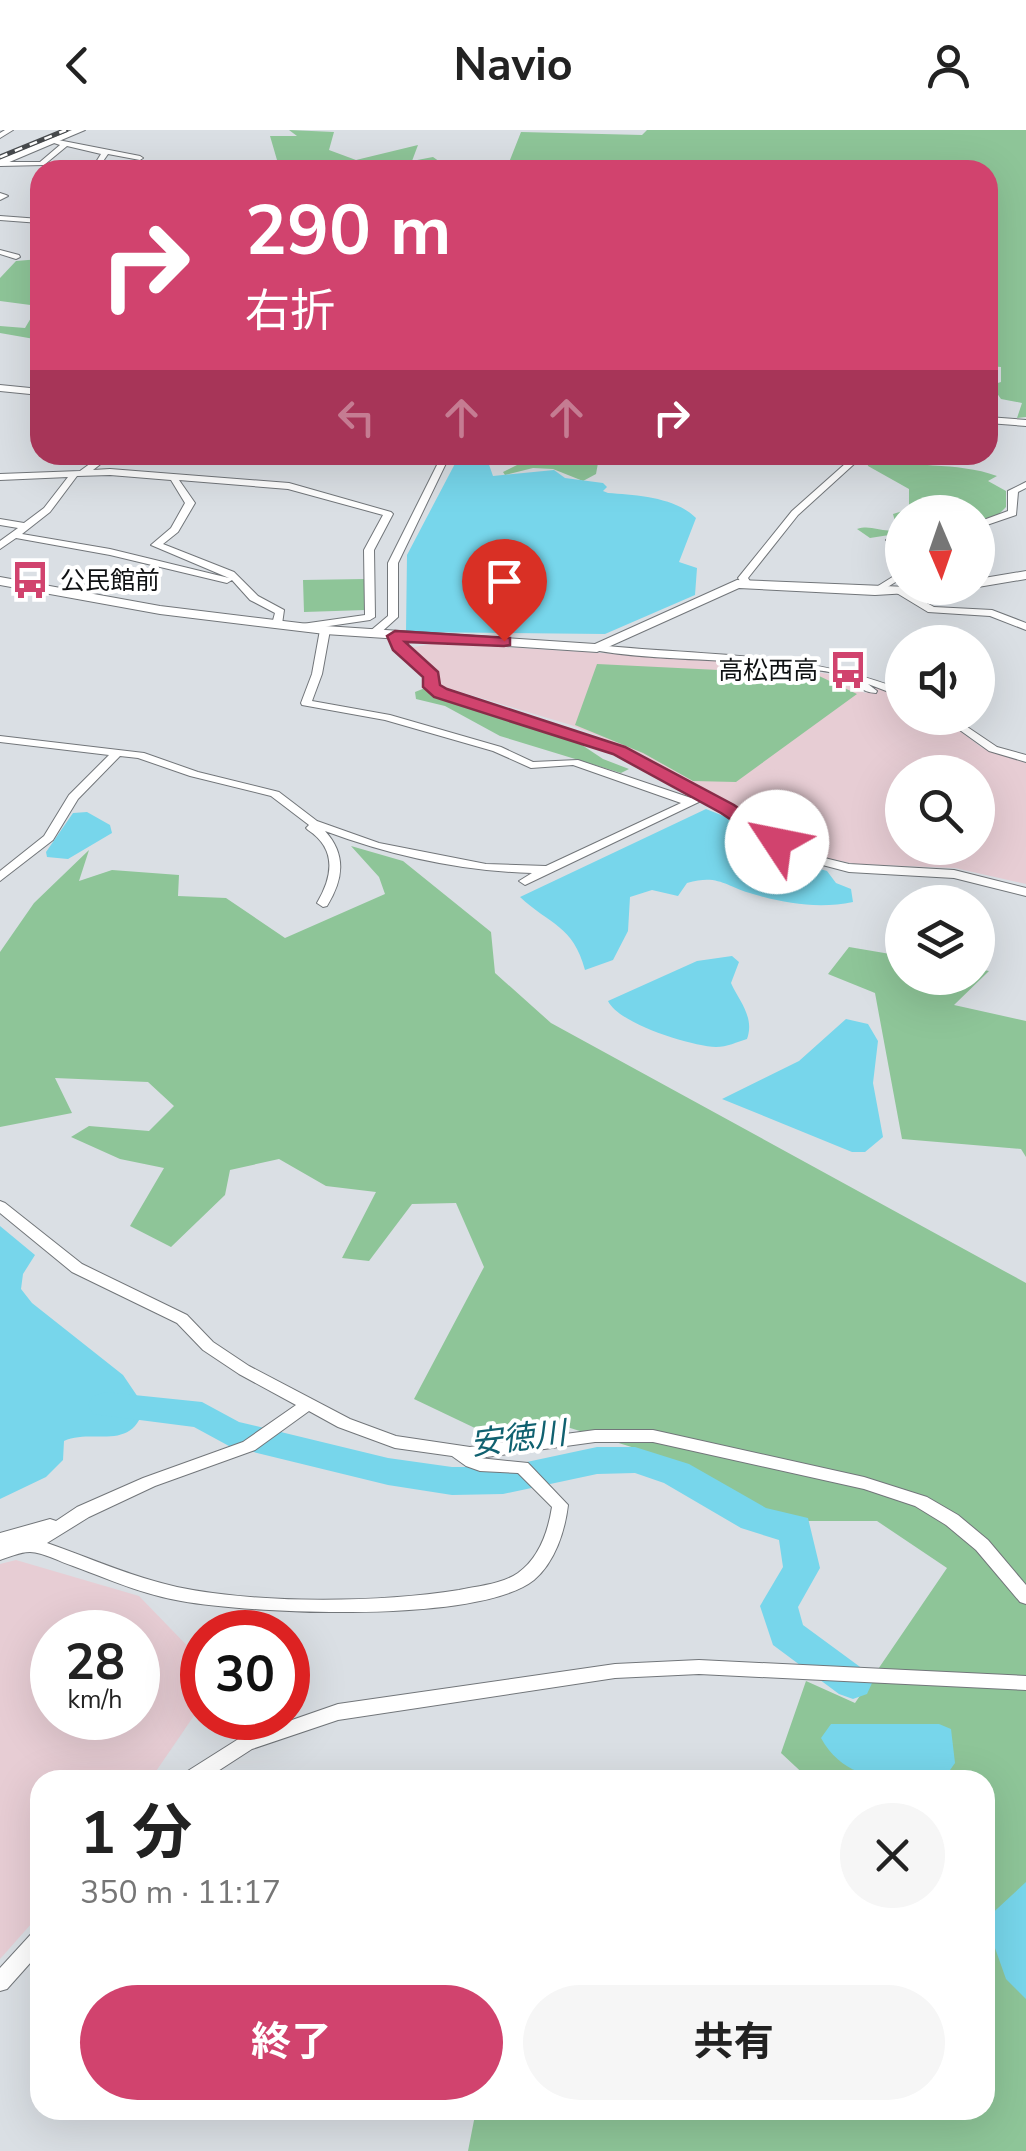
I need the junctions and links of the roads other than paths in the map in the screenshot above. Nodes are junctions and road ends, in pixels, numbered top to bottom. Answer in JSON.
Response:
{"nodes":[{"id":1,"x":10,"y":130,"type":"edge"},
{"id":2,"x":80,"y":130,"type":"edge"},
{"id":3,"x":0,"y":136,"type":"edge"},
{"id":4,"x":53,"y":141,"type":"junction"},
{"id":5,"x":65,"y":144,"type":"junction"},
{"id":6,"x":101,"y":151,"type":"junction"},
{"id":7,"x":140,"y":158,"type":"dead end"},
{"id":8,"x":47,"y":160,"type":"edge"},
{"id":9,"x":103,"y":160,"type":"edge"},
{"id":10,"x":0,"y":164,"type":"edge"},
{"id":11,"x":30,"y":164,"type":"edge"},
{"id":12,"x":0,"y":218,"type":"edge"},
{"id":13,"x":30,"y":220,"type":"edge"},
{"id":14,"x":0,"y":252,"type":"edge"},
{"id":15,"x":16,"y":257,"type":"dead end"},
{"id":16,"x":0,"y":388,"type":"edge"},
{"id":17,"x":30,"y":391,"type":"edge"},
{"id":18,"x":998,"y":421,"type":"edge"},
{"id":19,"x":1026,"y":423,"type":"edge"},
{"id":20,"x":92,"y":465,"type":"edge"},
{"id":21,"x":441,"y":465,"type":"edge"},
{"id":22,"x":849,"y":465,"type":"edge"},
{"id":23,"x":79,"y":473,"type":"junction"},
{"id":24,"x":0,"y":478,"type":"edge"},
{"id":25,"x":176,"y":481,"type":"junction"},
{"id":26,"x":1026,"y":485,"type":"edge"},
{"id":27,"x":995,"y":520,"type":"edge"},
{"id":28,"x":0,"y":522,"type":"edge"},
{"id":29,"x":24,"y":526,"type":"junction"},
{"id":30,"x":12,"y":535,"type":"junction"},
{"id":31,"x":0,"y":546,"type":"edge"},
{"id":32,"x":1026,"y":575,"type":"edge"},
{"id":33,"x":995,"y":580,"type":"edge"},
{"id":34,"x":0,"y":581,"type":"edge"},
{"id":35,"x":746,"y":583,"type":"junction"},
{"id":36,"x":885,"y":584,"type":"edge"},
{"id":37,"x":242,"y":585,"type":"junction"},
{"id":38,"x":874,"y":590,"type":"junction"},
{"id":39,"x":885,"y":590,"type":"edge"},
{"id":40,"x":924,"y":605,"type":"edge"},
{"id":41,"x":277,"y":624,"type":"junction"},
{"id":42,"x":302,"y":627,"type":"junction"},
{"id":43,"x":1026,"y":628,"type":"edge"},
{"id":44,"x":324,"y":630,"type":"junction"},
{"id":45,"x":373,"y":634,"type":"junction"},
{"id":46,"x":395,"y":636,"type":"junction"},
{"id":47,"x":597,"y":648,"type":"junction"},
{"id":48,"x":845,"y":674,"type":"junction"},
{"id":49,"x":885,"y":686,"type":"edge"},
{"id":50,"x":872,"y":692,"type":"dead end"},
{"id":51,"x":973,"y":735,"type":"edge"},
{"id":52,"x":0,"y":739,"type":"edge"},
{"id":53,"x":118,"y":752,"type":"junction"},
{"id":54,"x":1026,"y":759,"type":"edge"},
{"id":55,"x":697,"y":799,"type":"junction"},
{"id":56,"x":300,"y":816,"type":"junction"},
{"id":57,"x":546,"y":870,"type":"junction"},
{"id":58,"x":0,"y":877,"type":"edge"},
{"id":59,"x":525,"y":881,"type":"dead end"},
{"id":60,"x":1026,"y":892,"type":"edge"},
{"id":61,"x":323,"y":903,"type":"dead end"},
{"id":62,"x":0,"y":1206,"type":"edge"},
{"id":63,"x":308,"y":1404,"type":"junction"},
{"id":64,"x":458,"y":1452,"type":"junction"},
{"id":65,"x":84,"y":1512,"type":"junction"},
{"id":66,"x":0,"y":1540,"type":"edge"},
{"id":67,"x":31,"y":1545,"type":"junction"},
{"id":68,"x":0,"y":1553,"type":"edge"},
{"id":69,"x":1026,"y":1597,"type":"edge"},
{"id":70,"x":1026,"y":1683,"type":"edge"},
{"id":71,"x":204,"y":1770,"type":"edge"},
{"id":72,"x":30,"y":1949,"type":"edge"},
{"id":73,"x":0,"y":1982,"type":"edge"}],
"edges":[{"from":1,"to":3,"type":"street"},
{"from":2,"to":4,"type":"main road"},
{"from":4,"to":5,"type":"street"},
{"from":4,"to":10,"type":"main road"},
{"from":5,"to":6,"type":"street"},
{"from":5,"to":8,"type":"street"},
{"from":6,"to":7,"type":"street"},
{"from":6,"to":9,"type":"street"},
{"from":10,"to":11,"type":"street"},
{"from":12,"to":13,"type":"street"},
{"from":14,"to":15,"type":"street"},
{"from":16,"to":17,"type":"street"},
{"from":18,"to":19,"type":"street"},
{"from":20,"to":23,"type":"street"},
{"from":21,"to":45,"type":"street"},
{"from":22,"to":35,"type":"street"},
{"from":23,"to":24,"type":"street"},
{"from":23,"to":25,"type":"street"},
{"from":23,"to":29,"type":"street"},
{"from":25,"to":37,"type":"street"},
{"from":25,"to":42,"type":"street"},
{"from":26,"to":27,"type":"street"},
{"from":28,"to":29,"type":"street"},
{"from":29,"to":30,"type":"street"},
{"from":30,"to":31,"type":"street"},
{"from":30,"to":37,"type":"street"},
{"from":32,"to":33,"type":"street"},
{"from":34,"to":41,"type":"street"},
{"from":35,"to":38,"type":"street"},
{"from":35,"to":47,"type":"street"},
{"from":36,"to":38,"type":"street"},
{"from":37,"to":41,"type":"street"},
{"from":38,"to":39,"type":"street"},
{"from":40,"to":43,"type":"street"},
{"from":41,"to":42,"type":"street"},
{"from":42,"to":44,"type":"street"},
{"from":44,"to":45,"type":"street"},
{"from":44,"to":55,"type":"street"},
{"from":45,"to":46,"type":"street"},
{"from":46,"to":47,"type":"street"},
{"from":46,"to":55,"type":"street"},
{"from":47,"to":48,"type":"street"},
{"from":48,"to":49,"type":"street"},
{"from":48,"to":50,"type":"street"},
{"from":51,"to":54,"type":"street"},
{"from":52,"to":53,"type":"street"},
{"from":53,"to":56,"type":"street"},
{"from":53,"to":58,"type":"street"},
{"from":55,"to":57,"type":"street"},
{"from":55,"to":60,"type":"street"},
{"from":56,"to":57,"type":"street"},
{"from":56,"to":61,"type":"street"},
{"from":57,"to":59,"type":"street"},
{"from":62,"to":63,"type":"street"},
{"from":63,"to":64,"type":"street"},
{"from":63,"to":65,"type":"street"},
{"from":64,"to":67,"type":"street"},
{"from":64,"to":69,"type":"street"},
{"from":65,"to":66,"type":"street"},
{"from":65,"to":67,"type":"street"},
{"from":67,"to":68,"type":"street"},
{"from":70,"to":71,"type":"street"},
{"from":72,"to":73,"type":"street"}]}
